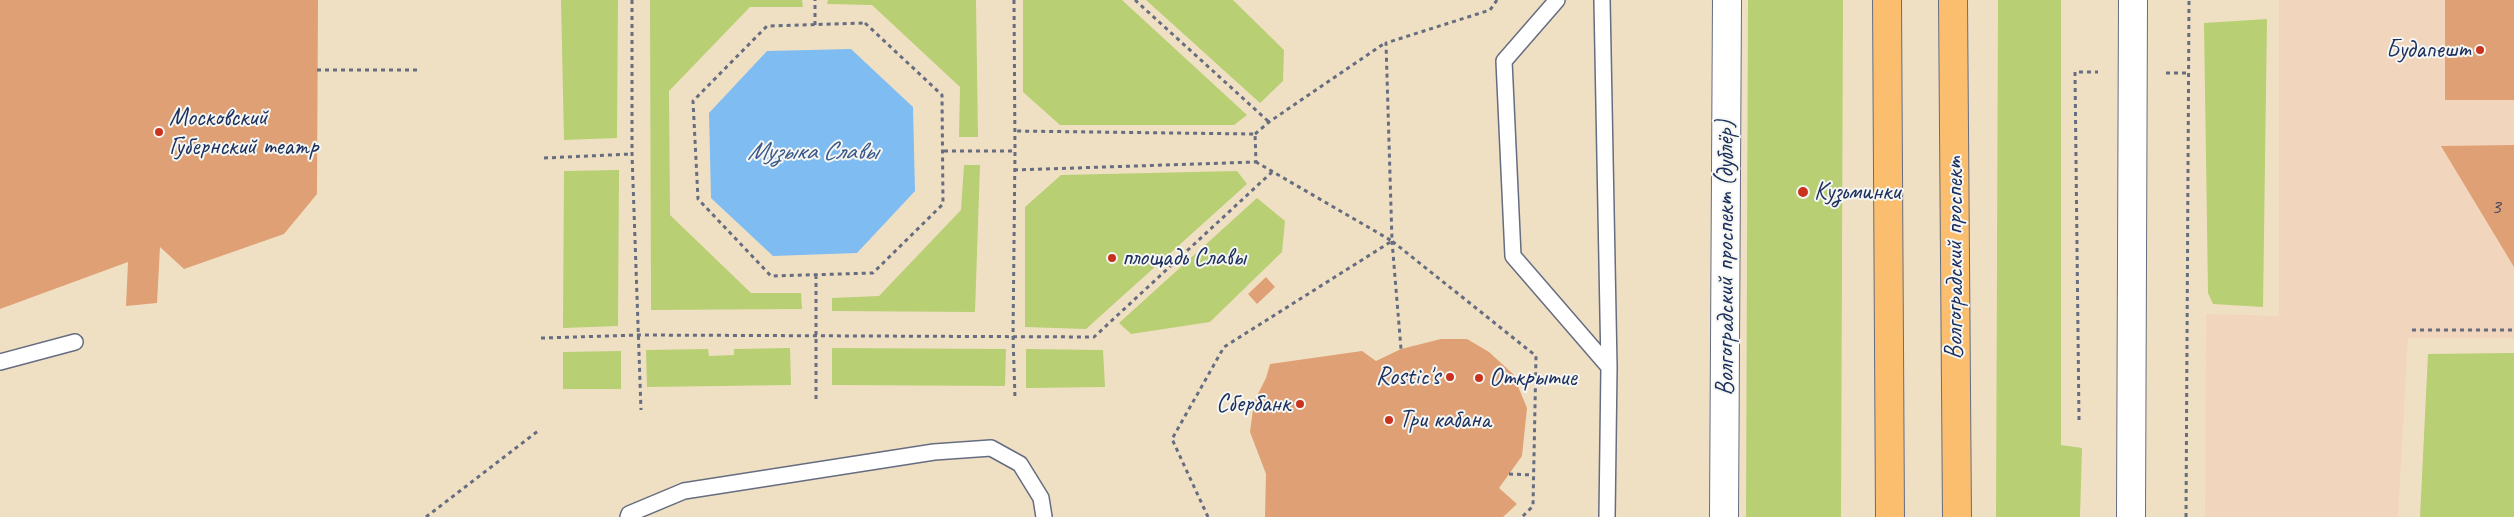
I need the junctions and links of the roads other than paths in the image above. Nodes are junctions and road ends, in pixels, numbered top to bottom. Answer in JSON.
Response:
{"nodes":[{"id":1,"x":1557,"y":0,"type":"edge"},
{"id":2,"x":1602,"y":0,"type":"edge"},
{"id":3,"x":1727,"y":0,"type":"edge"},
{"id":4,"x":1887,"y":0,"type":"edge"},
{"id":5,"x":1953,"y":0,"type":"edge"},
{"id":6,"x":2133,"y":0,"type":"edge"},
{"id":7,"x":75,"y":342,"type":"dead end"},
{"id":8,"x":0,"y":362,"type":"edge"},
{"id":9,"x":1608,"y":367,"type":"junction"},
{"id":10,"x":628,"y":517,"type":"edge"},
{"id":11,"x":1044,"y":517,"type":"edge"},
{"id":12,"x":1607,"y":517,"type":"edge"},
{"id":13,"x":1724,"y":517,"type":"edge"},
{"id":14,"x":1890,"y":517,"type":"edge"},
{"id":15,"x":1957,"y":517,"type":"edge"},
{"id":16,"x":2131,"y":517,"type":"edge"}],
"edges":[{"from":1,"to":9,"type":"lane"},
{"from":2,"to":9,"type":"lane"},
{"from":3,"to":13,"type":"street","name":"Волгоградский проспект (дублёр)"},
{"from":4,"to":14,"type":"main road"},
{"from":5,"to":15,"type":"main road","name":"Волгоградский проспект"},
{"from":6,"to":16,"type":"street"},
{"from":7,"to":8,"type":"lane"},
{"from":9,"to":12,"type":"lane"},
{"from":10,"to":11,"type":"lane"}]}
